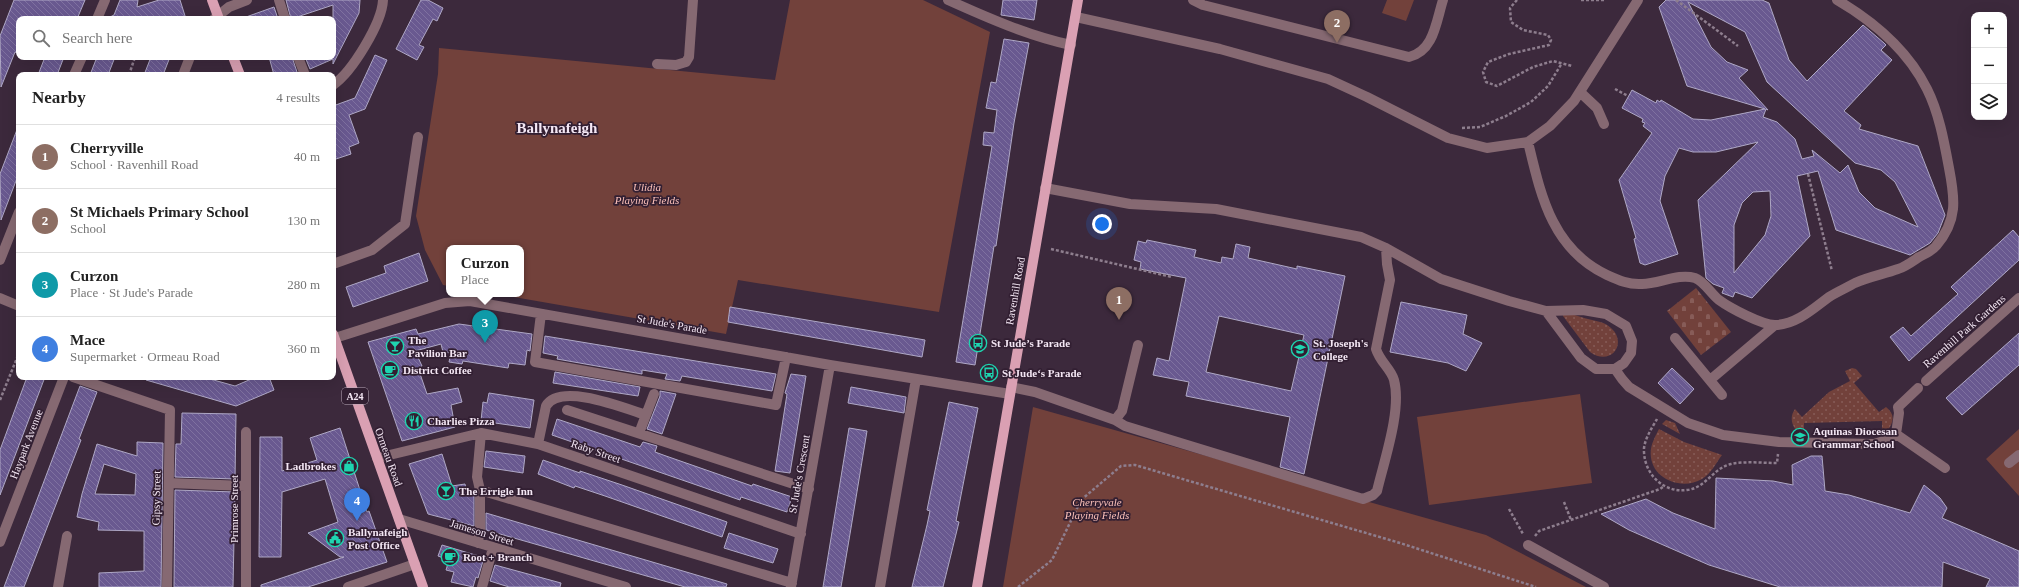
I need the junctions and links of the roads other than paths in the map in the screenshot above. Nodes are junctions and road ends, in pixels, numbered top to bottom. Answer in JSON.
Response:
{"nodes":[{"id":1,"x":105,"y":0,"type":"edge"},
{"id":2,"x":212,"y":0,"type":"edge"},
{"id":3,"x":247,"y":0,"type":"edge"},
{"id":4,"x":279,"y":0,"type":"edge"},
{"id":5,"x":383,"y":0,"type":"edge"},
{"id":6,"x":693,"y":0,"type":"edge"},
{"id":7,"x":948,"y":0,"type":"edge"},
{"id":8,"x":1078,"y":0,"type":"edge"},
{"id":9,"x":1193,"y":0,"type":"edge"},
{"id":10,"x":1443,"y":0,"type":"edge"},
{"id":11,"x":1638,"y":0,"type":"edge"},
{"id":12,"x":1837,"y":0,"type":"edge"},
{"id":13,"x":99,"y":16,"type":"edge"},
{"id":14,"x":216,"y":16,"type":"edge"},
{"id":15,"x":219,"y":16,"type":"edge"},
{"id":16,"x":284,"y":16,"type":"edge"},
{"id":17,"x":1076,"y":17,"type":"junction"},
{"id":18,"x":1070,"y":45,"type":"junction"},
{"id":19,"x":81,"y":60,"type":"edge"},
{"id":20,"x":189,"y":60,"type":"edge"},
{"id":21,"x":234,"y":60,"type":"edge"},
{"id":22,"x":299,"y":60,"type":"edge"},
{"id":23,"x":657,"y":64,"type":"dead end"},
{"id":24,"x":75,"y":72,"type":"edge"},
{"id":25,"x":184,"y":72,"type":"edge"},
{"id":26,"x":239,"y":72,"type":"edge"},
{"id":27,"x":304,"y":72,"type":"edge"},
{"id":28,"x":336,"y":82,"type":"edge"},
{"id":29,"x":1580,"y":92,"type":"junction"},
{"id":30,"x":1604,"y":124,"type":"dead end"},
{"id":31,"x":418,"y":137,"type":"dead end"},
{"id":32,"x":1528,"y":142,"type":"junction"},
{"id":33,"x":1045,"y":188,"type":"junction"},
{"id":34,"x":16,"y":220,"type":"edge"},
{"id":35,"x":1386,"y":248,"type":"junction"},
{"id":36,"x":0,"y":260,"type":"edge"},
{"id":37,"x":336,"y":263,"type":"edge"},
{"id":38,"x":0,"y":298,"type":"edge"},
{"id":39,"x":2019,"y":298,"type":"edge"},
{"id":40,"x":16,"y":305,"type":"edge"},
{"id":41,"x":1546,"y":311,"type":"junction"},
{"id":42,"x":541,"y":314,"type":"junction"},
{"id":43,"x":1775,"y":325,"type":"junction"},
{"id":44,"x":336,"y":335,"type":"edge"},
{"id":45,"x":1675,"y":338,"type":"dead end"},
{"id":46,"x":336,"y":342,"type":"edge"},
{"id":47,"x":1138,"y":345,"type":"dead end"},
{"id":48,"x":786,"y":356,"type":"junction"},
{"id":49,"x":830,"y":365,"type":"junction"},
{"id":50,"x":1615,"y":369,"type":"junction"},
{"id":51,"x":916,"y":379,"type":"junction"},
{"id":52,"x":63,"y":380,"type":"edge"},
{"id":53,"x":83,"y":380,"type":"edge"},
{"id":54,"x":1710,"y":380,"type":"junction"},
{"id":55,"x":1926,"y":381,"type":"dead end"},
{"id":56,"x":1918,"y":388,"type":"dead end"},
{"id":57,"x":1011,"y":390,"type":"junction"},
{"id":58,"x":654,"y":394,"type":"dead end"},
{"id":59,"x":1722,"y":395,"type":"dead end"},
{"id":60,"x":567,"y":410,"type":"dead end"},
{"id":61,"x":646,"y":415,"type":"junction"},
{"id":62,"x":1115,"y":420,"type":"junction"},
{"id":63,"x":641,"y":428,"type":"dead end"},
{"id":64,"x":246,"y":432,"type":"dead end"},
{"id":65,"x":481,"y":433,"type":"junction"},
{"id":66,"x":1896,"y":434,"type":"junction"},
{"id":67,"x":538,"y":444,"type":"junction"},
{"id":68,"x":2019,"y":455,"type":"edge"},
{"id":69,"x":377,"y":458,"type":"junction"},
{"id":70,"x":2009,"y":463,"type":"dead end"},
{"id":71,"x":1945,"y":468,"type":"dead end"},
{"id":72,"x":169,"y":483,"type":"junction"},
{"id":73,"x":245,"y":486,"type":"junction"},
{"id":74,"x":809,"y":488,"type":"junction"},
{"id":75,"x":480,"y":490,"type":"junction"},
{"id":76,"x":399,"y":520,"type":"junction"},
{"id":77,"x":801,"y":534,"type":"junction"},
{"id":78,"x":67,"y":536,"type":"dead end"},
{"id":79,"x":0,"y":542,"type":"edge"},
{"id":80,"x":478,"y":543,"type":"junction"},
{"id":81,"x":1528,"y":545,"type":"road end"},
{"id":82,"x":493,"y":548,"type":"junction"},
{"id":83,"x":415,"y":564,"type":"junction"},
{"id":84,"x":792,"y":585,"type":"edge"},
{"id":85,"x":58,"y":587,"type":"edge"},
{"id":86,"x":167,"y":587,"type":"edge"},
{"id":87,"x":246,"y":587,"type":"edge"},
{"id":88,"x":348,"y":587,"type":"edge"},
{"id":89,"x":424,"y":587,"type":"edge"},
{"id":90,"x":482,"y":587,"type":"edge"},
{"id":91,"x":626,"y":587,"type":"edge"},
{"id":92,"x":880,"y":587,"type":"edge"},
{"id":93,"x":977,"y":587,"type":"edge"},
{"id":94,"x":1604,"y":587,"type":"edge"}],
"edges":[{"from":1,"to":13,"type":"street"},
{"from":2,"to":14,"type":"main road"},
{"from":3,"to":15,"type":"street"},
{"from":4,"to":16,"type":"street"},
{"from":5,"to":28,"type":"street"},
{"from":6,"to":23,"type":"street"},
{"from":7,"to":18,"type":"street"},
{"from":8,"to":17,"type":"main road","name":"Ravenhill Road"},
{"from":9,"to":10,"type":"street"},
{"from":11,"to":29,"type":"street"},
{"from":12,"to":43,"type":"street"},
{"from":17,"to":18,"type":"main road","name":"Ravenhill Road"},
{"from":17,"to":32,"type":"street"},
{"from":18,"to":33,"type":"main road","name":"Ravenhill Road"},
{"from":19,"to":24,"type":"street"},
{"from":20,"to":25,"type":"street"},
{"from":21,"to":26,"type":"main road"},
{"from":22,"to":27,"type":"street"},
{"from":29,"to":30,"type":"street"},
{"from":29,"to":32,"type":"street"},
{"from":31,"to":37,"type":"street"},
{"from":32,"to":43,"type":"street"},
{"from":33,"to":35,"type":"street"},
{"from":33,"to":57,"type":"main road","name":"Ravenhill Road"},
{"from":34,"to":36,"type":"street"},
{"from":35,"to":41,"type":"street"},
{"from":35,"to":62,"type":"street","name":"St Jude's Parade"},
{"from":38,"to":40,"type":"street"},
{"from":39,"to":55,"type":"street","name":"Ravenhill Park Gardens"},
{"from":41,"to":50,"type":"street"},
{"from":41,"to":50,"type":"street"},
{"from":42,"to":44,"type":"street","name":"St Jude's Parade"},
{"from":42,"to":48,"type":"street","name":"St Jude's Parade"},
{"from":42,"to":48,"type":"street"},
{"from":43,"to":54,"type":"street"},
{"from":45,"to":54,"type":"street"},
{"from":46,"to":69,"type":"main road","name":"Ormeau Road","number":"A24"},
{"from":47,"to":62,"type":"street"},
{"from":48,"to":49,"type":"street","name":"St Jude's Parade"},
{"from":49,"to":51,"type":"street","name":"St Jude's Parade"},
{"from":49,"to":74,"type":"street","name":"St Jude's Crescent"},
{"from":50,"to":66,"type":"street"},
{"from":51,"to":57,"type":"street","name":"St Jude's Parade"},
{"from":51,"to":92,"type":"street"},
{"from":52,"to":79,"type":"street","name":"Haypark Avenue"},
{"from":53,"to":72,"type":"street","name":"Gipsy Street"},
{"from":54,"to":59,"type":"street"},
{"from":56,"to":66,"type":"street"},
{"from":57,"to":62,"type":"street","name":"St Jude's Parade"},
{"from":57,"to":93,"type":"main road","name":"Ravenhill Road"},
{"from":58,"to":61,"type":"street"},
{"from":60,"to":74,"type":"street"},
{"from":61,"to":63,"type":"street"},
{"from":61,"to":67,"type":"street"},
{"from":64,"to":73,"type":"street","name":"Primrose Street"},
{"from":65,"to":67,"type":"street","name":"Raby Street"},
{"from":65,"to":69,"type":"street","name":"Raby Street"},
{"from":65,"to":75,"type":"street"},
{"from":66,"to":71,"type":"street"},
{"from":67,"to":77,"type":"street","name":"Raby Street"},
{"from":68,"to":70,"type":"street"},
{"from":69,"to":76,"type":"main road","name":"Ormeau Road","number":"A24"},
{"from":72,"to":73,"type":"street"},
{"from":72,"to":86,"type":"street","name":"Gipsy Street"},
{"from":73,"to":87,"type":"street","name":"Primrose Street"},
{"from":74,"to":77,"type":"street","name":"St Jude's Crescent"},
{"from":75,"to":80,"type":"street"},
{"from":75,"to":84,"type":"street"},
{"from":76,"to":80,"type":"street","name":"Jameson Street"},
{"from":76,"to":83,"type":"main road","name":"Ormeau Road","number":"A24"},
{"from":77,"to":84,"type":"street","name":"St Jude's Crescent"},
{"from":78,"to":85,"type":"street"},
{"from":80,"to":82,"type":"street","name":"Jameson Street"},
{"from":81,"to":94,"type":"street"},
{"from":82,"to":90,"type":"street"},
{"from":82,"to":91,"type":"street","name":"Jameson Street"},
{"from":83,"to":88,"type":"street"},
{"from":83,"to":89,"type":"main road","name":"Ormeau Road","number":"A24"}]}
